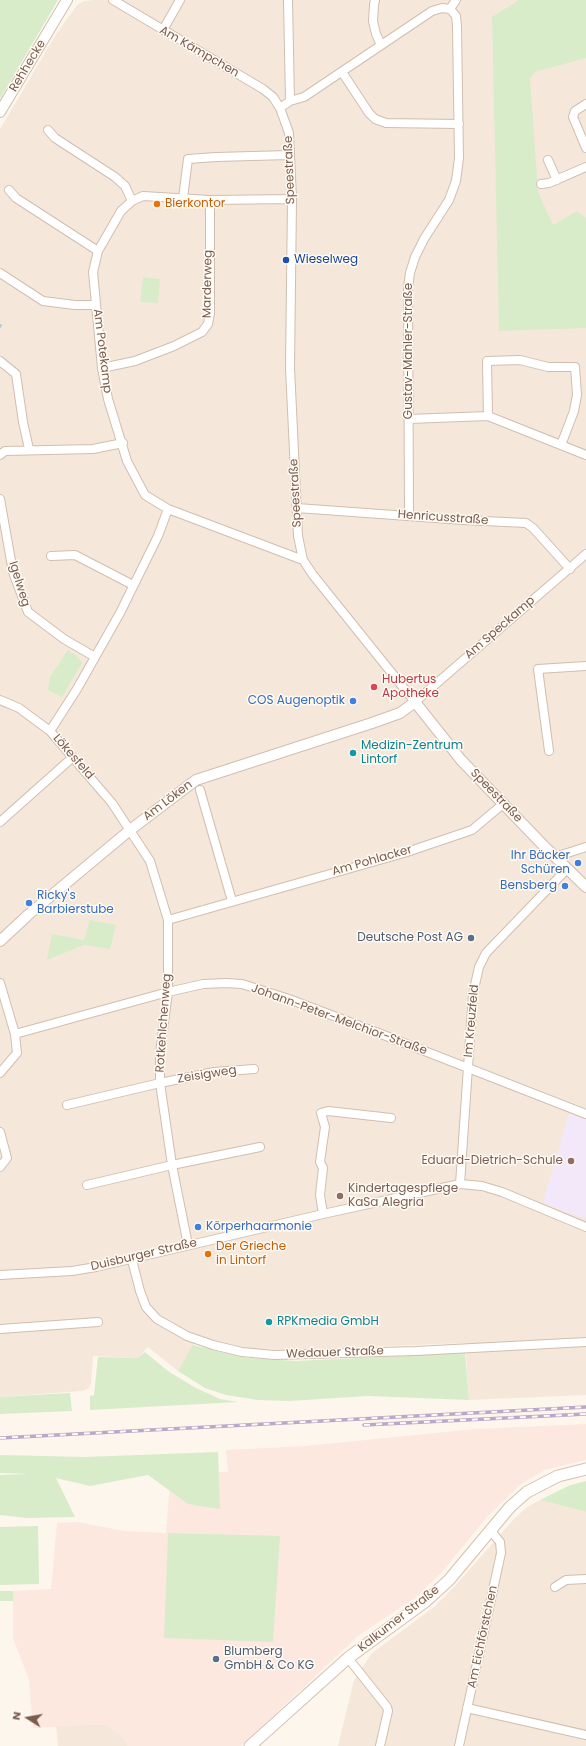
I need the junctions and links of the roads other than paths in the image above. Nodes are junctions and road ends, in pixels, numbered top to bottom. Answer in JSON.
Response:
{"nodes":[{"id":1,"x":67,"y":0,"type":"edge"},
{"id":2,"x":73,"y":0,"type":"edge"},
{"id":3,"x":112,"y":0,"type":"edge"},
{"id":4,"x":180,"y":0,"type":"edge"},
{"id":5,"x":288,"y":0,"type":"edge"},
{"id":6,"x":376,"y":0,"type":"edge"},
{"id":7,"x":456,"y":0,"type":"edge"},
{"id":8,"x":450,"y":9,"type":"junction"},
{"id":9,"x":56,"y":20,"type":"junction"},
{"id":10,"x":162,"y":30,"type":"junction"},
{"id":11,"x":381,"y":45,"type":"junction"},
{"id":12,"x":342,"y":72,"type":"junction"},
{"id":13,"x":290,"y":101,"type":"junction"},
{"id":14,"x":586,"y":104,"type":"edge"},
{"id":15,"x":280,"y":108,"type":"junction"},
{"id":16,"x":0,"y":112,"type":"edge"},
{"id":17,"x":459,"y":124,"type":"junction"},
{"id":18,"x":48,"y":130,"type":"dead end"},
{"id":19,"x":586,"y":148,"type":"edge"},
{"id":20,"x":290,"y":155,"type":"junction"},
{"id":21,"x":548,"y":160,"type":"dead end"},
{"id":22,"x":586,"y":167,"type":"edge"},
{"id":23,"x":557,"y":180,"type":"junction"},
{"id":24,"x":541,"y":184,"type":"dead end"},
{"id":25,"x":9,"y":190,"type":"dead end"},
{"id":26,"x":183,"y":198,"type":"junction"},
{"id":27,"x":292,"y":199,"type":"junction"},
{"id":28,"x":210,"y":200,"type":"junction"},
{"id":29,"x":132,"y":201,"type":"junction"},
{"id":30,"x":98,"y":251,"type":"junction"},
{"id":31,"x":0,"y":273,"type":"edge"},
{"id":32,"x":96,"y":305,"type":"junction"},
{"id":33,"x":0,"y":361,"type":"edge"},
{"id":34,"x":102,"y":368,"type":"junction"},
{"id":35,"x":488,"y":416,"type":"junction"},
{"id":36,"x":409,"y":419,"type":"junction"},
{"id":37,"x":123,"y":443,"type":"junction"},
{"id":38,"x":561,"y":445,"type":"junction"},
{"id":39,"x":30,"y":449,"type":"junction"},
{"id":40,"x":586,"y":455,"type":"edge"},
{"id":41,"x":0,"y":456,"type":"edge"},
{"id":42,"x":0,"y":499,"type":"edge"},
{"id":43,"x":297,"y":508,"type":"junction"},
{"id":44,"x":168,"y":509,"type":"junction"},
{"id":45,"x":410,"y":515,"type":"junction"},
{"id":46,"x":586,"y":554,"type":"edge"},
{"id":47,"x":52,"y":556,"type":"dead end"},
{"id":48,"x":303,"y":560,"type":"junction"},
{"id":49,"x":570,"y":569,"type":"junction"},
{"id":50,"x":133,"y":585,"type":"junction"},
{"id":51,"x":95,"y":657,"type":"junction"},
{"id":52,"x":586,"y":666,"type":"edge"},
{"id":53,"x":0,"y":700,"type":"edge"},
{"id":54,"x":415,"y":702,"type":"junction"},
{"id":55,"x":50,"y":731,"type":"junction"},
{"id":56,"x":549,"y":751,"type":"dead end"},
{"id":57,"x":73,"y":757,"type":"junction"},
{"id":58,"x":200,"y":790,"type":"dead end"},
{"id":59,"x":503,"y":804,"type":"junction"},
{"id":60,"x":0,"y":822,"type":"edge"},
{"id":61,"x":130,"y":830,"type":"junction"},
{"id":62,"x":586,"y":847,"type":"edge"},
{"id":63,"x":555,"y":857,"type":"junction"},
{"id":64,"x":567,"y":869,"type":"junction"},
{"id":65,"x":586,"y":887,"type":"edge"},
{"id":66,"x":232,"y":901,"type":"junction"},
{"id":67,"x":168,"y":920,"type":"junction"},
{"id":68,"x":0,"y":941,"type":"edge"},
{"id":69,"x":0,"y":983,"type":"edge"},
{"id":70,"x":168,"y":992,"type":"junction"},
{"id":71,"x":15,"y":1034,"type":"junction"},
{"id":72,"x":468,"y":1068,"type":"junction"},
{"id":73,"x":254,"y":1069,"type":"dead end"},
{"id":74,"x":0,"y":1073,"type":"edge"},
{"id":75,"x":160,"y":1083,"type":"junction"},
{"id":76,"x":67,"y":1105,"type":"dead end"},
{"id":77,"x":586,"y":1114,"type":"edge"},
{"id":78,"x":391,"y":1118,"type":"dead end"},
{"id":79,"x":0,"y":1132,"type":"edge"},
{"id":80,"x":260,"y":1148,"type":"dead end"},
{"id":81,"x":172,"y":1165,"type":"junction"},
{"id":82,"x":0,"y":1167,"type":"edge"},
{"id":83,"x":460,"y":1184,"type":"junction"},
{"id":84,"x":87,"y":1186,"type":"dead end"},
{"id":85,"x":323,"y":1214,"type":"junction"},
{"id":86,"x":586,"y":1227,"type":"edge"},
{"id":87,"x":188,"y":1245,"type":"junction"},
{"id":88,"x":132,"y":1260,"type":"junction"},
{"id":89,"x":0,"y":1274,"type":"edge"},
{"id":90,"x":98,"y":1322,"type":"dead end"},
{"id":91,"x":0,"y":1329,"type":"edge"},
{"id":92,"x":586,"y":1342,"type":"edge"},
{"id":93,"x":586,"y":1469,"type":"edge"},
{"id":94,"x":491,"y":1531,"type":"junction"},
{"id":95,"x":586,"y":1579,"type":"edge"},
{"id":96,"x":555,"y":1586,"type":"dead end"},
{"id":97,"x":348,"y":1658,"type":"junction"},
{"id":98,"x":467,"y":1708,"type":"junction"},
{"id":99,"x":586,"y":1735,"type":"edge"},
{"id":100,"x":250,"y":1746,"type":"edge"},
{"id":101,"x":380,"y":1746,"type":"edge"},
{"id":102,"x":459,"y":1746,"type":"edge"}],
"edges":[{"from":1,"to":9,"type":"street","name":"Rehhecke"},
{"from":2,"to":9,"type":"street","name":"Rehhecke"},
{"from":3,"to":10,"type":"street","name":"Am Kämpchen"},
{"from":4,"to":10,"type":"street"},
{"from":5,"to":13,"type":"street"},
{"from":6,"to":11,"type":"street"},
{"from":7,"to":8,"type":"street"},
{"from":8,"to":11,"type":"street"},
{"from":8,"to":17,"type":"street","name":"Gustav-Mahler-Straße"},
{"from":9,"to":16,"type":"street","name":"Rehhecke"},
{"from":10,"to":15,"type":"street","name":"Am Kämpchen"},
{"from":11,"to":12,"type":"street"},
{"from":12,"to":13,"type":"street"},
{"from":12,"to":17,"type":"street"},
{"from":13,"to":15,"type":"street"},
{"from":14,"to":19,"type":"street"},
{"from":15,"to":20,"type":"street","name":"Speestraße"},
{"from":17,"to":36,"type":"street","name":"Gustav-Mahler-Straße"},
{"from":18,"to":29,"type":"street"},
{"from":20,"to":26,"type":"street"},
{"from":20,"to":27,"type":"street","name":"Speestraße"},
{"from":21,"to":23,"type":"street"},
{"from":22,"to":23,"type":"street"},
{"from":23,"to":24,"type":"street"},
{"from":25,"to":30,"type":"street"},
{"from":26,"to":28,"type":"street"},
{"from":26,"to":29,"type":"street"},
{"from":27,"to":28,"type":"street"},
{"from":27,"to":43,"type":"street","name":"Speestraße"},
{"from":28,"to":34,"type":"street","name":"Marderweg"},
{"from":29,"to":30,"type":"street","name":"Am Potekamp"},
{"from":30,"to":32,"type":"street","name":"Am Potekamp"},
{"from":31,"to":32,"type":"street"},
{"from":32,"to":34,"type":"street","name":"Am Potekamp"},
{"from":33,"to":39,"type":"street"},
{"from":34,"to":37,"type":"street","name":"Am Potekamp"},
{"from":35,"to":36,"type":"street"},
{"from":35,"to":38,"type":"street"},
{"from":35,"to":38,"type":"street"},
{"from":36,"to":45,"type":"street","name":"Gustav-Mahler-Straße"},
{"from":37,"to":39,"type":"street"},
{"from":37,"to":44,"type":"street","name":"Am Potekamp"},
{"from":38,"to":40,"type":"street"},
{"from":39,"to":41,"type":"street"},
{"from":42,"to":51,"type":"street","name":"Igelweg"},
{"from":43,"to":45,"type":"street","name":"Henricusstraße"},
{"from":43,"to":48,"type":"street","name":"Speestraße"},
{"from":44,"to":48,"type":"street","name":"Am Potekamp"},
{"from":44,"to":50,"type":"street"},
{"from":45,"to":49,"type":"street","name":"Henricusstraße"},
{"from":46,"to":49,"type":"street","name":"Am Speckamp"},
{"from":47,"to":50,"type":"street"},
{"from":48,"to":54,"type":"street","name":"Speestraße"},
{"from":49,"to":54,"type":"street","name":"Am Speckamp"},
{"from":50,"to":51,"type":"street"},
{"from":51,"to":55,"type":"street"},
{"from":52,"to":56,"type":"street"},
{"from":53,"to":55,"type":"street","name":"Lökesfeld"},
{"from":54,"to":59,"type":"street","name":"Speestraße"},
{"from":54,"to":61,"type":"street","name":"Am Löken"},
{"from":55,"to":57,"type":"street","name":"Lökesfeld"},
{"from":57,"to":60,"type":"street"},
{"from":57,"to":61,"type":"street","name":"Lökesfeld"},
{"from":58,"to":66,"type":"street"},
{"from":59,"to":63,"type":"street","name":"Speestraße"},
{"from":59,"to":66,"type":"street","name":"Am Pohlacker"},
{"from":61,"to":67,"type":"street","name":"Rotkehlchenweg"},
{"from":61,"to":68,"type":"street","name":"Am Löken"},
{"from":62,"to":63,"type":"street"},
{"from":63,"to":64,"type":"street","name":"Speestraße"},
{"from":64,"to":65,"type":"street","name":"Speestraße"},
{"from":64,"to":72,"type":"street","name":"Im Kreuzfeld"},
{"from":66,"to":67,"type":"street","name":"Am Pohlacker"},
{"from":67,"to":70,"type":"street","name":"Rotkehlchenweg"},
{"from":69,"to":71,"type":"street"},
{"from":70,"to":71,"type":"street","name":"Johann-Peter-Melchior-Straße"},
{"from":70,"to":72,"type":"street","name":"Johann-Peter-Melchior-Straße"},
{"from":70,"to":75,"type":"street","name":"Rotkehlchenweg"},
{"from":71,"to":74,"type":"street"},
{"from":72,"to":77,"type":"street","name":"Johann-Peter-Melchior-Straße"},
{"from":72,"to":83,"type":"street","name":"Im Kreuzfeld"},
{"from":73,"to":75,"type":"street","name":"Zeisigweg"},
{"from":75,"to":76,"type":"street","name":"Zeisigweg"},
{"from":75,"to":81,"type":"street","name":"Rotkehlchenweg"},
{"from":78,"to":85,"type":"street"},
{"from":79,"to":82,"type":"street"},
{"from":80,"to":81,"type":"street"},
{"from":81,"to":84,"type":"street"},
{"from":81,"to":87,"type":"street","name":"Rotkehlchenweg"},
{"from":83,"to":85,"type":"street","name":"Duisburger Straße"},
{"from":83,"to":86,"type":"street","name":"Duisburger Straße"},
{"from":85,"to":87,"type":"street","name":"Duisburger Straße"},
{"from":87,"to":88,"type":"street","name":"Duisburger Straße"},
{"from":88,"to":89,"type":"street","name":"Duisburger Straße"},
{"from":88,"to":92,"type":"street","name":"Wedauer Straße"},
{"from":90,"to":91,"type":"street"},
{"from":93,"to":94,"type":"main road","name":"Kalkumer Straße"},
{"from":94,"to":97,"type":"main road","name":"Kalkumer Straße"},
{"from":94,"to":98,"type":"street","name":"Am Eichförstchen"},
{"from":95,"to":96,"type":"street"},
{"from":97,"to":100,"type":"main road","name":"Kalkumer Straße"},
{"from":97,"to":101,"type":"street"},
{"from":98,"to":99,"type":"street"},
{"from":98,"to":102,"type":"street","name":"Am Eichförstchen"}]}
